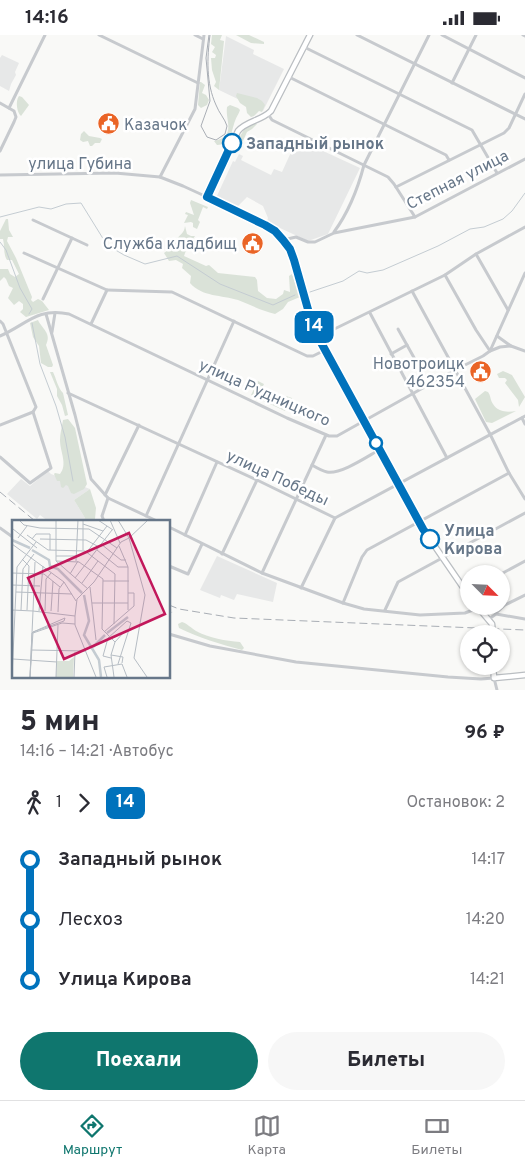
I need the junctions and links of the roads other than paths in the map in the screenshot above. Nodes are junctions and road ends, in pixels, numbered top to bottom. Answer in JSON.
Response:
{"nodes":[{"id":1,"x":45,"y":35,"type":"edge"},
{"id":2,"x":99,"y":35,"type":"edge"},
{"id":3,"x":195,"y":35,"type":"edge"},
{"id":4,"x":310,"y":35,"type":"edge"},
{"id":5,"x":357,"y":35,"type":"edge"},
{"id":6,"x":429,"y":35,"type":"edge"},
{"id":7,"x":442,"y":35,"type":"edge"},
{"id":8,"x":476,"y":35,"type":"edge"},
{"id":9,"x":204,"y":37,"type":"edge"},
{"id":10,"x":304,"y":47,"type":"junction"},
{"id":11,"x":469,"y":49,"type":"junction"},
{"id":12,"x":414,"y":64,"type":"junction"},
{"id":13,"x":289,"y":77,"type":"junction"},
{"id":14,"x":525,"y":78,"type":"edge"},
{"id":15,"x":198,"y":83,"type":"junction"},
{"id":16,"x":452,"y":83,"type":"junction"},
{"id":17,"x":399,"y":94,"type":"junction"},
{"id":18,"x":525,"y":94,"type":"edge"},
{"id":19,"x":0,"y":103,"type":"edge"},
{"id":20,"x":9,"y":108,"type":"junction"},
{"id":21,"x":268,"y":114,"type":"junction"},
{"id":22,"x":516,"y":115,"type":"junction"},
{"id":23,"x":525,"y":119,"type":"edge"},
{"id":24,"x":385,"y":125,"type":"junction"},
{"id":25,"x":481,"y":145,"type":"junction"},
{"id":26,"x":0,"y":151,"type":"edge"},
{"id":27,"x":525,"y":159,"type":"edge"},
{"id":28,"x":449,"y":161,"type":"junction"},
{"id":29,"x":364,"y":165,"type":"junction"},
{"id":30,"x":497,"y":173,"type":"junction"},
{"id":31,"x":0,"y":175,"type":"edge"},
{"id":32,"x":160,"y":177,"type":"junction"},
{"id":33,"x":396,"y":187,"type":"junction"},
{"id":34,"x":207,"y":197,"type":"junction"},
{"id":35,"x":415,"y":217,"type":"junction"},
{"id":36,"x":33,"y":220,"type":"dead end"},
{"id":37,"x":525,"y":227,"type":"edge"},
{"id":38,"x":334,"y":233,"type":"junction"},
{"id":39,"x":72,"y":238,"type":"junction"},
{"id":40,"x":283,"y":240,"type":"junction"},
{"id":41,"x":87,"y":245,"type":"dead end"},
{"id":42,"x":24,"y":253,"type":"dead end"},
{"id":43,"x":476,"y":254,"type":"junction"},
{"id":44,"x":58,"y":268,"type":"junction"},
{"id":45,"x":525,"y":273,"type":"edge"},
{"id":46,"x":445,"y":275,"type":"junction"},
{"id":47,"x":107,"y":290,"type":"junction"},
{"id":48,"x":412,"y":291,"type":"junction"},
{"id":49,"x":43,"y":299,"type":"dead end"},
{"id":50,"x":508,"y":310,"type":"junction"},
{"id":51,"x":55,"y":313,"type":"junction"},
{"id":52,"x":370,"y":313,"type":"junction"},
{"id":53,"x":46,"y":314,"type":"junction"},
{"id":54,"x":0,"y":321,"type":"edge"},
{"id":55,"x":234,"y":321,"type":"junction"},
{"id":56,"x":91,"y":324,"type":"junction"},
{"id":57,"x":398,"y":329,"type":"dead end"},
{"id":58,"x":7,"y":333,"type":"junction"},
{"id":59,"x":52,"y":335,"type":"junction"},
{"id":60,"x":0,"y":336,"type":"edge"},
{"id":61,"x":497,"y":336,"type":"junction"},
{"id":62,"x":318,"y":337,"type":"junction"},
{"id":63,"x":407,"y":345,"type":"junction"},
{"id":64,"x":511,"y":346,"type":"junction"},
{"id":65,"x":325,"y":350,"type":"junction"},
{"id":66,"x":490,"y":351,"type":"junction"},
{"id":67,"x":525,"y":351,"type":"edge"},
{"id":68,"x":391,"y":354,"type":"junction"},
{"id":69,"x":417,"y":363,"type":"dead end"},
{"id":70,"x":455,"y":370,"type":"junction"},
{"id":71,"x":208,"y":380,"type":"junction"},
{"id":72,"x":68,"y":393,"type":"junction"},
{"id":73,"x":413,"y":395,"type":"junction"},
{"id":74,"x":33,"y":412,"type":"junction"},
{"id":75,"x":523,"y":417,"type":"edge"},
{"id":76,"x":364,"y":421,"type":"junction"},
{"id":77,"x":525,"y":424,"type":"edge"},
{"id":78,"x":0,"y":425,"type":"edge"},
{"id":79,"x":139,"y":425,"type":"junction"},
{"id":80,"x":326,"y":435,"type":"junction"},
{"id":81,"x":490,"y":435,"type":"junction"},
{"id":82,"x":178,"y":443,"type":"junction"},
{"id":83,"x":380,"y":450,"type":"junction"},
{"id":84,"x":0,"y":457,"type":"edge"},
{"id":85,"x":447,"y":457,"type":"junction"},
{"id":86,"x":217,"y":462,"type":"junction"},
{"id":87,"x":312,"y":465,"type":"junction"},
{"id":88,"x":509,"y":473,"type":"junction"},
{"id":89,"x":257,"y":480,"type":"junction"},
{"id":90,"x":398,"y":483,"type":"junction"},
{"id":91,"x":524,"y":492,"type":"edge"},
{"id":92,"x":106,"y":497,"type":"junction"},
{"id":93,"x":296,"y":499,"type":"junction"},
{"id":94,"x":525,"y":499,"type":"edge"},
{"id":95,"x":525,"y":513,"type":"edge"},
{"id":96,"x":146,"y":516,"type":"junction"},
{"id":97,"x":335,"y":518,"type":"junction"},
{"id":98,"x":104,"y":520,"type":"edge"},
{"id":99,"x":155,"y":520,"type":"edge"},
{"id":100,"x":420,"y":522,"type":"junction"},
{"id":101,"x":0,"y":528,"type":"edge"},
{"id":102,"x":170,"y":528,"type":"edge"},
{"id":103,"x":185,"y":535,"type":"junction"},
{"id":104,"x":12,"y":537,"type":"edge"},
{"id":105,"x":202,"y":543,"type":"junction"},
{"id":106,"x":222,"y":554,"type":"junction"},
{"id":107,"x":443,"y":557,"type":"junction"},
{"id":108,"x":525,"y":561,"type":"edge"},
{"id":109,"x":170,"y":566,"type":"edge"},
{"id":110,"x":510,"y":569,"type":"edge"},
{"id":111,"x":262,"y":573,"type":"junction"},
{"id":112,"x":460,"y":581,"type":"edge"},
{"id":113,"x":301,"y":588,"type":"junction"},
{"id":114,"x":525,"y":595,"type":"edge"},
{"id":115,"x":510,"y":602,"type":"edge"},
{"id":116,"x":343,"y":603,"type":"junction"},
{"id":117,"x":385,"y":611,"type":"junction"},
{"id":118,"x":460,"y":613,"type":"edge"},
{"id":119,"x":485,"y":615,"type":"edge"},
{"id":120,"x":495,"y":615,"type":"edge"},
{"id":121,"x":502,"y":615,"type":"edge"},
{"id":122,"x":489,"y":619,"type":"junction"},
{"id":123,"x":525,"y":619,"type":"edge"},
{"id":124,"x":492,"y":625,"type":"edge"},
{"id":125,"x":170,"y":634,"type":"edge"},
{"id":126,"x":494,"y":675,"type":"edge"},
{"id":127,"x":525,"y":675,"type":"edge"},
{"id":128,"x":494,"y":678,"type":"junction"},
{"id":129,"x":497,"y":690,"type":"edge"}],
"edges":[{"from":1,"to":20,"type":"street"},
{"from":2,"to":15,"type":"street"},
{"from":3,"to":9,"type":"street"},
{"from":4,"to":10,"type":"main road"},
{"from":5,"to":12,"type":"street"},
{"from":6,"to":12,"type":"street"},
{"from":7,"to":11,"type":"street"},
{"from":8,"to":11,"type":"street"},
{"from":9,"to":15,"type":"street"},
{"from":10,"to":13,"type":"main road"},
{"from":10,"to":17,"type":"street"},
{"from":11,"to":14,"type":"street"},
{"from":11,"to":16,"type":"street"},
{"from":12,"to":16,"type":"street"},
{"from":12,"to":17,"type":"street"},
{"from":13,"to":21,"type":"main road"},
{"from":13,"to":24,"type":"street"},
{"from":15,"to":32,"type":"street"},
{"from":16,"to":22,"type":"street"},
{"from":17,"to":24,"type":"street"},
{"from":17,"to":25,"type":"street"},
{"from":18,"to":22,"type":"street"},
{"from":19,"to":20,"type":"street"},
{"from":20,"to":26,"type":"street"},
{"from":21,"to":29,"type":"street"},
{"from":21,"to":34,"type":"main road"},
{"from":22,"to":23,"type":"street"},
{"from":22,"to":25,"type":"street"},
{"from":24,"to":28,"type":"street"},
{"from":24,"to":29,"type":"street"},
{"from":25,"to":28,"type":"street"},
{"from":25,"to":30,"type":"street"},
{"from":27,"to":30,"type":"street","name":"Степная улица"},
{"from":28,"to":33,"type":"street"},
{"from":29,"to":33,"type":"street"},
{"from":29,"to":38,"type":"street"},
{"from":30,"to":35,"type":"street","name":"Степная улица"},
{"from":31,"to":32,"type":"street","name":"улица Губина"},
{"from":32,"to":34,"type":"street","name":"улица Губина"},
{"from":33,"to":35,"type":"street"},
{"from":34,"to":40,"type":"main road"},
{"from":35,"to":38,"type":"street","name":"Степная улица"},
{"from":36,"to":39,"type":"street"},
{"from":37,"to":43,"type":"street"},
{"from":38,"to":40,"type":"street","name":"Степная улица"},
{"from":39,"to":41,"type":"street"},
{"from":39,"to":44,"type":"street"},
{"from":40,"to":62,"type":"main road"},
{"from":42,"to":44,"type":"street"},
{"from":43,"to":46,"type":"street"},
{"from":43,"to":50,"type":"street"},
{"from":44,"to":47,"type":"street"},
{"from":44,"to":49,"type":"street"},
{"from":45,"to":50,"type":"street"},
{"from":46,"to":48,"type":"street"},
{"from":46,"to":66,"type":"street"},
{"from":47,"to":55,"type":"street"},
{"from":47,"to":56,"type":"street"},
{"from":48,"to":52,"type":"street"},
{"from":48,"to":70,"type":"street"},
{"from":50,"to":61,"type":"street"},
{"from":51,"to":53,"type":"street","name":"улица Рудницкого"},
{"from":51,"to":56,"type":"street","name":"улица Рудницкого"},
{"from":51,"to":59,"type":"street"},
{"from":52,"to":62,"type":"street"},
{"from":52,"to":68,"type":"street"},
{"from":53,"to":58,"type":"street","name":"улица Рудницкого"},
{"from":53,"to":59,"type":"street"},
{"from":54,"to":58,"type":"street"},
{"from":55,"to":65,"type":"street"},
{"from":55,"to":71,"type":"street"},
{"from":56,"to":71,"type":"street","name":"улица Рудницкого"},
{"from":57,"to":63,"type":"street"},
{"from":58,"to":60,"type":"street","name":"улица Рудницкого"},
{"from":58,"to":74,"type":"street"},
{"from":59,"to":72,"type":"street"},
{"from":61,"to":64,"type":"street"},
{"from":61,"to":66,"type":"street"},
{"from":62,"to":65,"type":"main road"},
{"from":63,"to":68,"type":"street"},
{"from":63,"to":69,"type":"street"},
{"from":64,"to":66,"type":"street","name":"улица Рудницкого"},
{"from":64,"to":67,"type":"street"},
{"from":65,"to":76,"type":"main road"},
{"from":66,"to":70,"type":"street","name":"улица Рудницкого"},
{"from":68,"to":73,"type":"street"},
{"from":70,"to":73,"type":"street","name":"улица Рудницкого"},
{"from":70,"to":81,"type":"street"},
{"from":71,"to":80,"type":"street","name":"улица Рудницкого"},
{"from":71,"to":82,"type":"street"},
{"from":72,"to":79,"type":"street","name":"улица Победы"},
{"from":72,"to":92,"type":"street"},
{"from":73,"to":76,"type":"street","name":"улица Рудницкого"},
{"from":73,"to":85,"type":"street"},
{"from":74,"to":78,"type":"street"},
{"from":74,"to":84,"type":"street"},
{"from":75,"to":77,"type":"street"},
{"from":75,"to":81,"type":"street","name":"улица Победы"},
{"from":76,"to":80,"type":"street","name":"улица Рудницкого"},
{"from":76,"to":83,"type":"main road"},
{"from":79,"to":82,"type":"street","name":"улица Победы"},
{"from":79,"to":92,"type":"street"},
{"from":80,"to":87,"type":"street"},
{"from":81,"to":85,"type":"street","name":"улица Победы"},
{"from":81,"to":88,"type":"street"},
{"from":82,"to":86,"type":"street","name":"улица Победы"},
{"from":82,"to":96,"type":"street"},
{"from":83,"to":87,"type":"street"},
{"from":83,"to":90,"type":"main road"},
{"from":85,"to":90,"type":"street","name":"улица Победы"},
{"from":86,"to":89,"type":"street","name":"улица Победы"},
{"from":86,"to":103,"type":"street"},
{"from":87,"to":93,"type":"street"},
{"from":88,"to":91,"type":"street"},
{"from":88,"to":100,"type":"street"},
{"from":89,"to":93,"type":"street","name":"улица Победы"},
{"from":89,"to":106,"type":"street"},
{"from":90,"to":97,"type":"street","name":"улица Победы"},
{"from":90,"to":100,"type":"main road"},
{"from":91,"to":94,"type":"street"},
{"from":92,"to":96,"type":"street"},
{"from":92,"to":98,"type":"street"},
{"from":93,"to":97,"type":"street","name":"улица Победы"},
{"from":93,"to":111,"type":"street"},
{"from":95,"to":107,"type":"street"},
{"from":96,"to":99,"type":"street"},
{"from":97,"to":113,"type":"street"},
{"from":100,"to":107,"type":"main road"},
{"from":100,"to":116,"type":"street"},
{"from":101,"to":104,"type":"street"},
{"from":102,"to":103,"type":"street"},
{"from":103,"to":105,"type":"street"},
{"from":105,"to":106,"type":"street"},
{"from":105,"to":109,"type":"street"},
{"from":106,"to":111,"type":"street"},
{"from":107,"to":112,"type":"main road"},
{"from":107,"to":117,"type":"street"},
{"from":108,"to":110,"type":"street"},
{"from":111,"to":113,"type":"street"},
{"from":113,"to":116,"type":"street"},
{"from":114,"to":115,"type":"street"},
{"from":116,"to":117,"type":"street"},
{"from":117,"to":118,"type":"street"},
{"from":119,"to":122,"type":"main road"},
{"from":120,"to":122,"type":"street"},
{"from":121,"to":123,"type":"street"},
{"from":122,"to":124,"type":"main road"},
{"from":125,"to":128,"type":"street"},
{"from":126,"to":128,"type":"main road"},
{"from":127,"to":128,"type":"main road"},
{"from":128,"to":129,"type":"street"}]}
